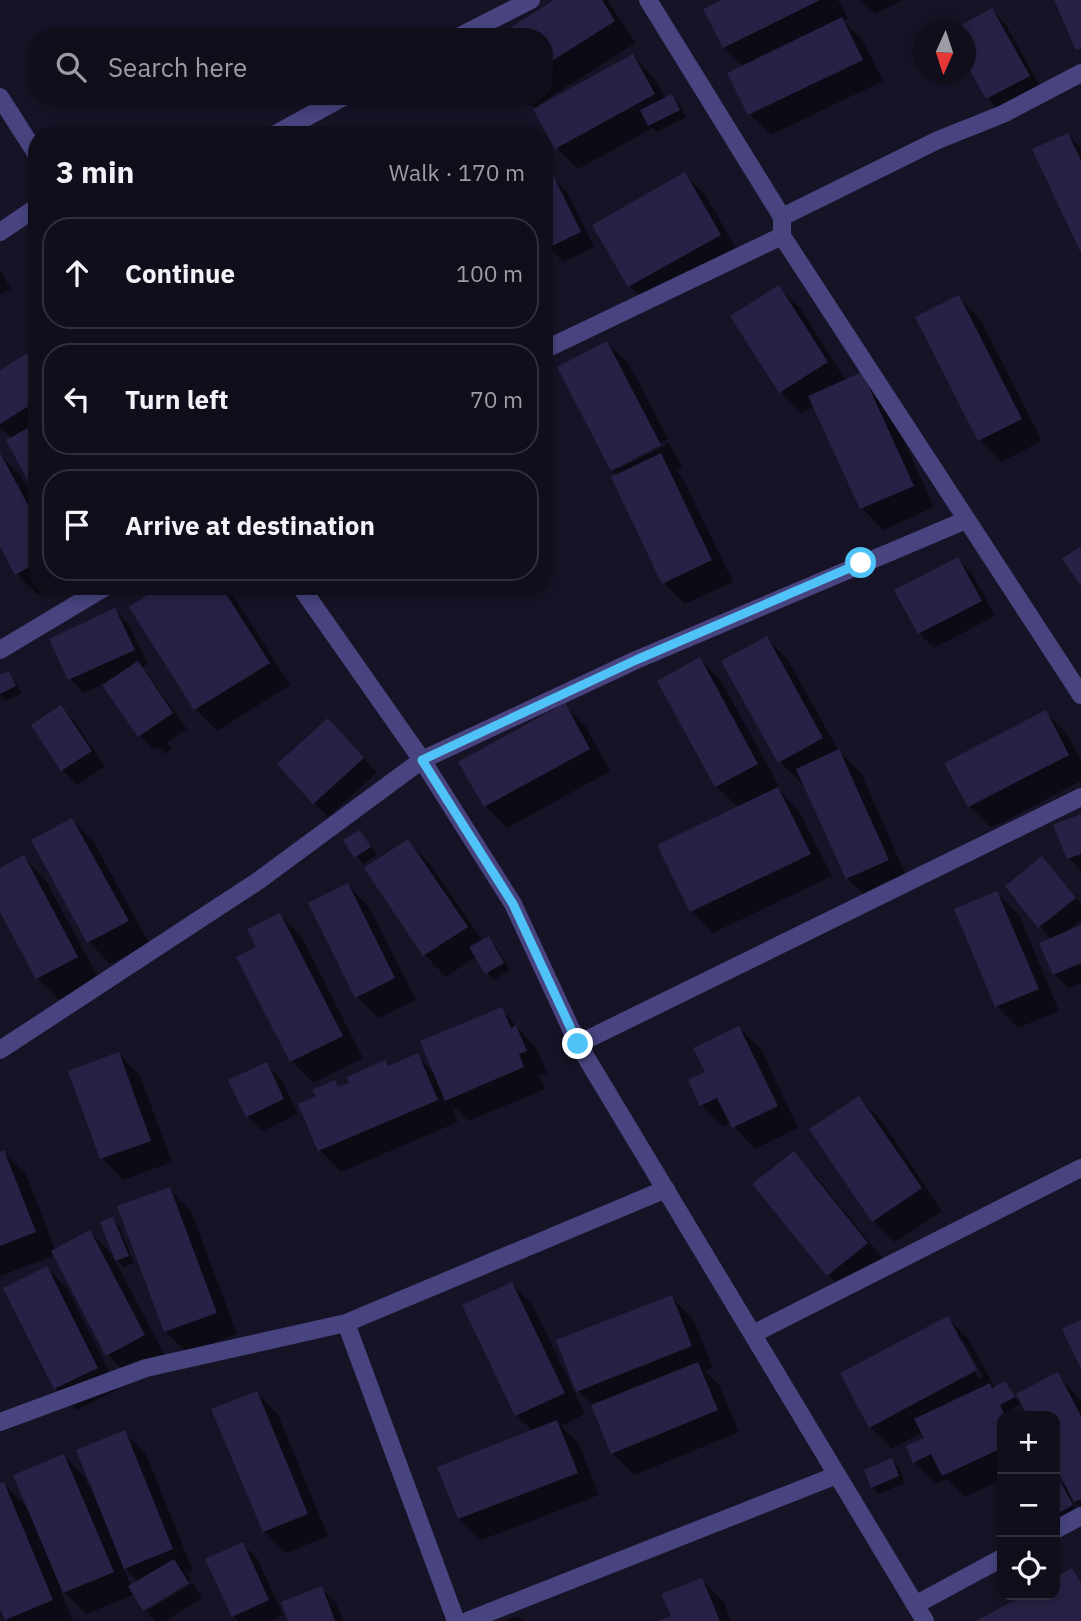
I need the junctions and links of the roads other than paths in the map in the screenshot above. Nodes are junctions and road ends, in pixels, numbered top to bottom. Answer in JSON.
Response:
{"nodes":[{"id":1,"x":531,"y":0,"type":"edge"},
{"id":2,"x":649,"y":0,"type":"edge"},
{"id":3,"x":476,"y":28,"type":"edge"},
{"id":4,"x":1081,"y":74,"type":"edge"},
{"id":5,"x":0,"y":97,"type":"edge"},
{"id":6,"x":329,"y":105,"type":"edge"},
{"id":7,"x":290,"y":126,"type":"edge"},
{"id":8,"x":28,"y":141,"type":"edge"},
{"id":9,"x":28,"y":213,"type":"edge"},
{"id":10,"x":782,"y":217,"type":"junction"},
{"id":11,"x":0,"y":232,"type":"edge"},
{"id":12,"x":782,"y":236,"type":"junction"},
{"id":13,"x":553,"y":346,"type":"edge"},
{"id":14,"x":966,"y":520,"type":"junction"},
{"id":15,"x":92,"y":595,"type":"edge"},
{"id":16,"x":306,"y":595,"type":"edge"},
{"id":17,"x":0,"y":650,"type":"edge"},
{"id":18,"x":1081,"y":695,"type":"edge"},
{"id":19,"x":422,"y":760,"type":"junction"},
{"id":20,"x":1081,"y":797,"type":"edge"},
{"id":21,"x":578,"y":1044,"type":"junction"},
{"id":22,"x":0,"y":1049,"type":"edge"},
{"id":23,"x":1081,"y":1168,"type":"edge"},
{"id":24,"x":666,"y":1189,"type":"junction"},
{"id":25,"x":345,"y":1323,"type":"junction"},
{"id":26,"x":753,"y":1334,"type":"junction"},
{"id":27,"x":0,"y":1422,"type":"edge"},
{"id":28,"x":837,"y":1475,"type":"junction"},
{"id":29,"x":1081,"y":1516,"type":"edge"},
{"id":30,"x":1060,"y":1527,"type":"edge"},
{"id":31,"x":997,"y":1561,"type":"edge"},
{"id":32,"x":915,"y":1605,"type":"junction"},
{"id":33,"x":456,"y":1621,"type":"edge"},
{"id":34,"x":467,"y":1621,"type":"edge"},
{"id":35,"x":925,"y":1621,"type":"edge"}],
"edges":[{"from":1,"to":3,"type":"street"},
{"from":2,"to":10,"type":"street"},
{"from":4,"to":10,"type":"street"},
{"from":5,"to":8,"type":"street"},
{"from":6,"to":7,"type":"street"},
{"from":9,"to":11,"type":"street"},
{"from":10,"to":12,"type":"street"},
{"from":12,"to":13,"type":"street"},
{"from":12,"to":14,"type":"street"},
{"from":14,"to":18,"type":"street"},
{"from":14,"to":19,"type":"street"},
{"from":15,"to":17,"type":"street"},
{"from":16,"to":19,"type":"street"},
{"from":19,"to":21,"type":"street"},
{"from":19,"to":22,"type":"street"},
{"from":20,"to":21,"type":"street"},
{"from":21,"to":24,"type":"street"},
{"from":23,"to":26,"type":"street"},
{"from":24,"to":25,"type":"street"},
{"from":24,"to":26,"type":"street"},
{"from":25,"to":27,"type":"street"},
{"from":25,"to":33,"type":"street"},
{"from":26,"to":28,"type":"street"},
{"from":28,"to":32,"type":"street"},
{"from":28,"to":34,"type":"street"},
{"from":29,"to":30,"type":"street"},
{"from":31,"to":32,"type":"street"},
{"from":32,"to":35,"type":"street"}]}
